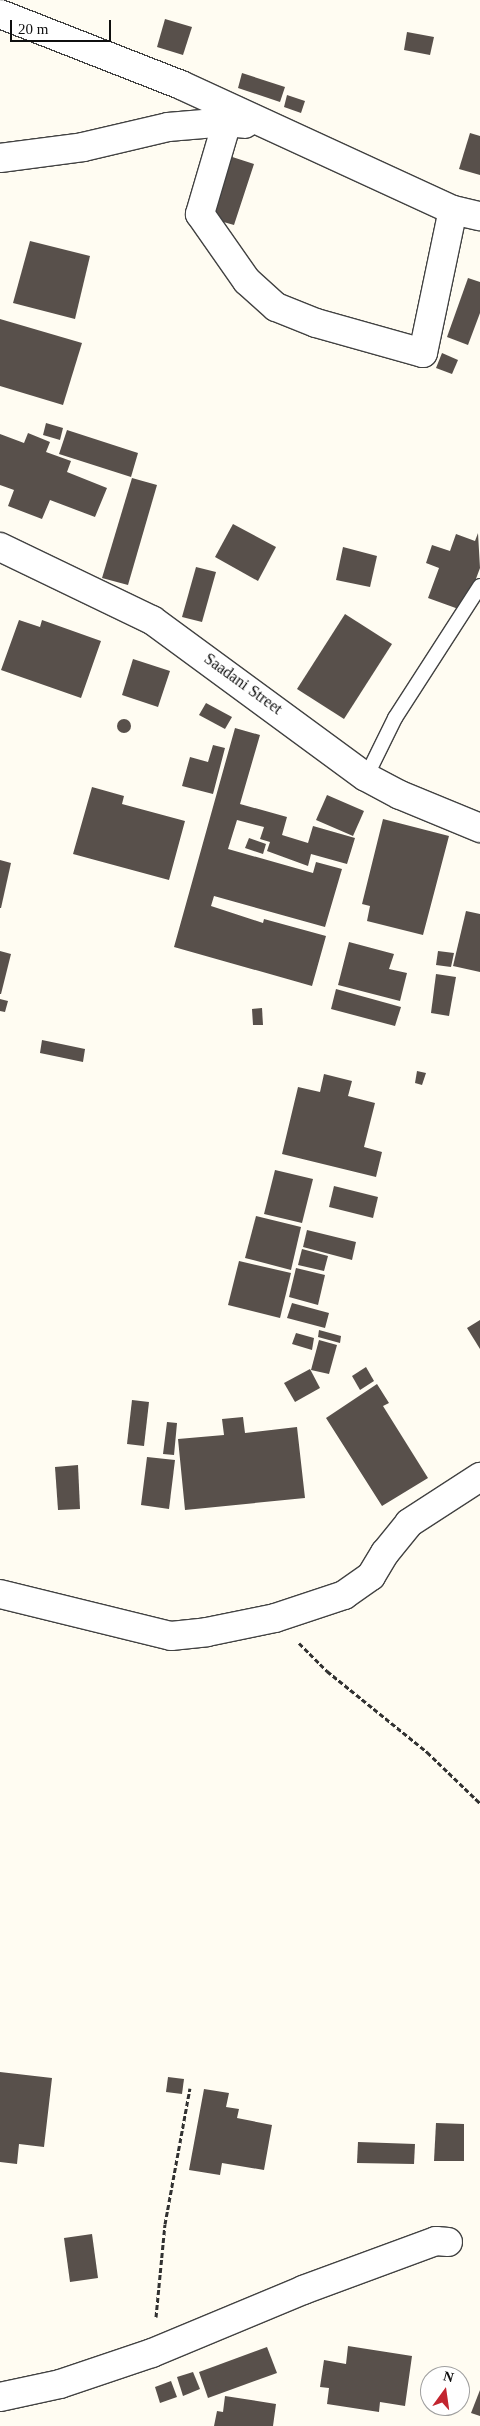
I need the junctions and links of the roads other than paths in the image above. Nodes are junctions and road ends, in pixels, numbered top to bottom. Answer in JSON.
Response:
{"nodes":[{"id":1,"x":0,"y":14,"type":"edge"},
{"id":2,"x":227,"y":122,"type":"junction"},
{"id":3,"x":281,"y":129,"type":"junction"},
{"id":4,"x":0,"y":158,"type":"edge"},
{"id":5,"x":453,"y":210,"type":"junction"},
{"id":6,"x":480,"y":216,"type":"edge"},
{"id":7,"x":0,"y":547,"type":"edge"},
{"id":8,"x":480,"y":586,"type":"edge"},
{"id":9,"x":366,"y":777,"type":"junction"},
{"id":10,"x":480,"y":828,"type":"edge"},
{"id":11,"x":480,"y":1477,"type":"edge"},
{"id":12,"x":0,"y":1594,"type":"edge"},
{"id":13,"x":448,"y":2242,"type":"dead end"},
{"id":14,"x":0,"y":2396,"type":"edge"}],
"edges":[{"from":1,"to":3,"type":"street"},
{"from":2,"to":3,"type":"street"},
{"from":2,"to":4,"type":"street"},
{"from":2,"to":5,"type":"street"},
{"from":3,"to":5,"type":"street"},
{"from":5,"to":6,"type":"street"},
{"from":7,"to":9,"type":"street","name":"Saadani Street"},
{"from":8,"to":9,"type":"lane"},
{"from":9,"to":10,"type":"street","name":"Saadani Street"},
{"from":11,"to":12,"type":"street"},
{"from":13,"to":14,"type":"street"}]}
